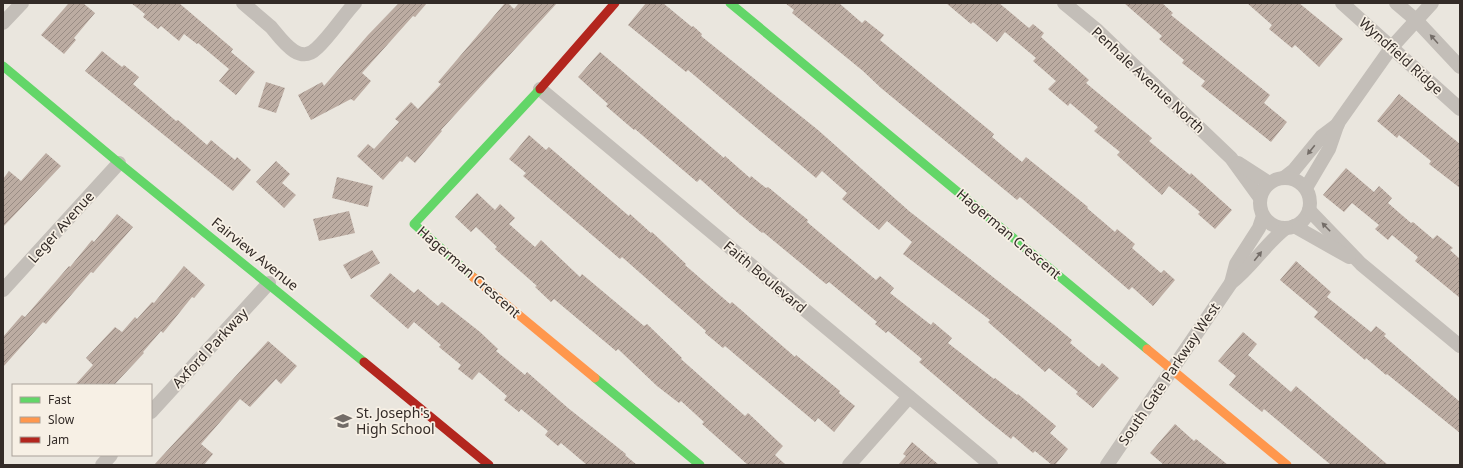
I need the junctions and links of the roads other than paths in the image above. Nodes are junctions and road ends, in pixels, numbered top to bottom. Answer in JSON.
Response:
{"nodes":[{"id":1,"x":22,"y":3,"type":"edge"},
{"id":2,"x":243,"y":3,"type":"edge"},
{"id":3,"x":355,"y":3,"type":"edge"},
{"id":4,"x":616,"y":3,"type":"edge"},
{"id":5,"x":730,"y":3,"type":"edge"},
{"id":6,"x":1064,"y":3,"type":"edge"},
{"id":7,"x":1342,"y":3,"type":"edge"},
{"id":8,"x":1396,"y":3,"type":"edge"},
{"id":9,"x":1432,"y":3,"type":"edge"},
{"id":10,"x":1416,"y":20,"type":"junction"},
{"id":11,"x":3,"y":23,"type":"edge"},
{"id":12,"x":1391,"y":48,"type":"junction"},
{"id":13,"x":3,"y":66,"type":"edge"},
{"id":14,"x":1460,"y":68,"type":"edge"},
{"id":15,"x":540,"y":88,"type":"junction"},
{"id":16,"x":1460,"y":109,"type":"edge"},
{"id":17,"x":1338,"y":123,"type":"junction"},
{"id":18,"x":1231,"y":158,"type":"junction"},
{"id":19,"x":119,"y":163,"type":"junction"},
{"id":20,"x":1285,"y":177,"type":"junction"},
{"id":21,"x":1269,"y":183,"type":"junction"},
{"id":22,"x":1306,"y":188,"type":"junction"},
{"id":23,"x":1260,"y":198,"type":"junction"},
{"id":24,"x":1309,"y":210,"type":"junction"},
{"id":25,"x":1263,"y":216,"type":"junction"},
{"id":26,"x":1290,"y":227,"type":"junction"},
{"id":27,"x":1362,"y":264,"type":"junction"},
{"id":28,"x":269,"y":283,"type":"junction"},
{"id":29,"x":1231,"y":283,"type":"junction"},
{"id":30,"x":3,"y":290,"type":"edge"},
{"id":31,"x":1460,"y":346,"type":"edge"},
{"id":32,"x":1172,"y":369,"type":"junction"},
{"id":33,"x":909,"y":397,"type":"junction"},
{"id":34,"x":152,"y":411,"type":"edge"},
{"id":35,"x":110,"y":456,"type":"edge"},
{"id":36,"x":102,"y":465,"type":"edge"},
{"id":37,"x":489,"y":465,"type":"edge"},
{"id":38,"x":700,"y":465,"type":"edge"},
{"id":39,"x":850,"y":465,"type":"edge"},
{"id":40,"x":991,"y":465,"type":"edge"},
{"id":41,"x":1107,"y":465,"type":"edge"},
{"id":42,"x":1287,"y":465,"type":"edge"}],
"edges":[{"from":1,"to":11,"type":"street"},
{"from":2,"to":3,"type":"street"},
{"from":4,"to":15,"type":"street","name":"Hagerman Crescent"},
{"from":5,"to":32,"type":"street","name":"Hagerman Crescent"},
{"from":6,"to":18,"type":"street","name":"Penhale Avenue North"},
{"from":7,"to":12,"type":"street","name":"Wyndfield Ridge"},
{"from":8,"to":10,"type":"street"},
{"from":9,"to":10,"type":"street"},
{"from":10,"to":12,"type":"street"},
{"from":14,"to":10,"type":"street","one_way":true},
{"from":12,"to":16,"type":"street","name":"Wyndfield Ridge"},
{"from":12,"to":17,"type":"street"},
{"from":13,"to":19,"type":"street","name":"Fairview Avenue"},
{"from":15,"to":33,"type":"street","name":"Faith Boulevard"},
{"from":15,"to":38,"type":"street","name":"Hagerman Crescent"},
{"from":17,"to":20,"type":"street","one_way":true},
{"from":17,"to":22,"type":"street"},
{"from":18,"to":21,"type":"street","name":"Penhale Avenue North"},
{"from":18,"to":23,"type":"street","name":"Penhale Avenue North"},
{"from":19,"to":28,"type":"street","name":"Fairview Avenue"},
{"from":19,"to":30,"type":"street","name":"Leger Avenue"},
{"from":20,"to":21,"type":"street"},
{"from":20,"to":22,"type":"street"},
{"from":21,"to":23,"type":"street"},
{"from":22,"to":24,"type":"street"},
{"from":23,"to":25,"type":"street"},
{"from":24,"to":26,"type":"street"},
{"from":27,"to":24,"type":"street","one_way":true},
{"from":25,"to":26,"type":"street"},
{"from":25,"to":29,"type":"street","name":"South Gate Parkway West"},
{"from":26,"to":27,"type":"street"},
{"from":29,"to":26,"type":"street","name":"South Gate Parkway West","one_way":true},
{"from":27,"to":31,"type":"street"},
{"from":28,"to":34,"type":"street","name":"Axford Parkway"},
{"from":28,"to":37,"type":"street","name":"Fairview Avenue"},
{"from":29,"to":32,"type":"street","name":"South Gate Parkway West"},
{"from":32,"to":41,"type":"street","name":"South Gate Parkway West"},
{"from":32,"to":42,"type":"street","name":"Hagerman Crescent"},
{"from":33,"to":39,"type":"street"},
{"from":33,"to":40,"type":"street","name":"Faith Boulevard"},
{"from":35,"to":36,"type":"street"}]}
